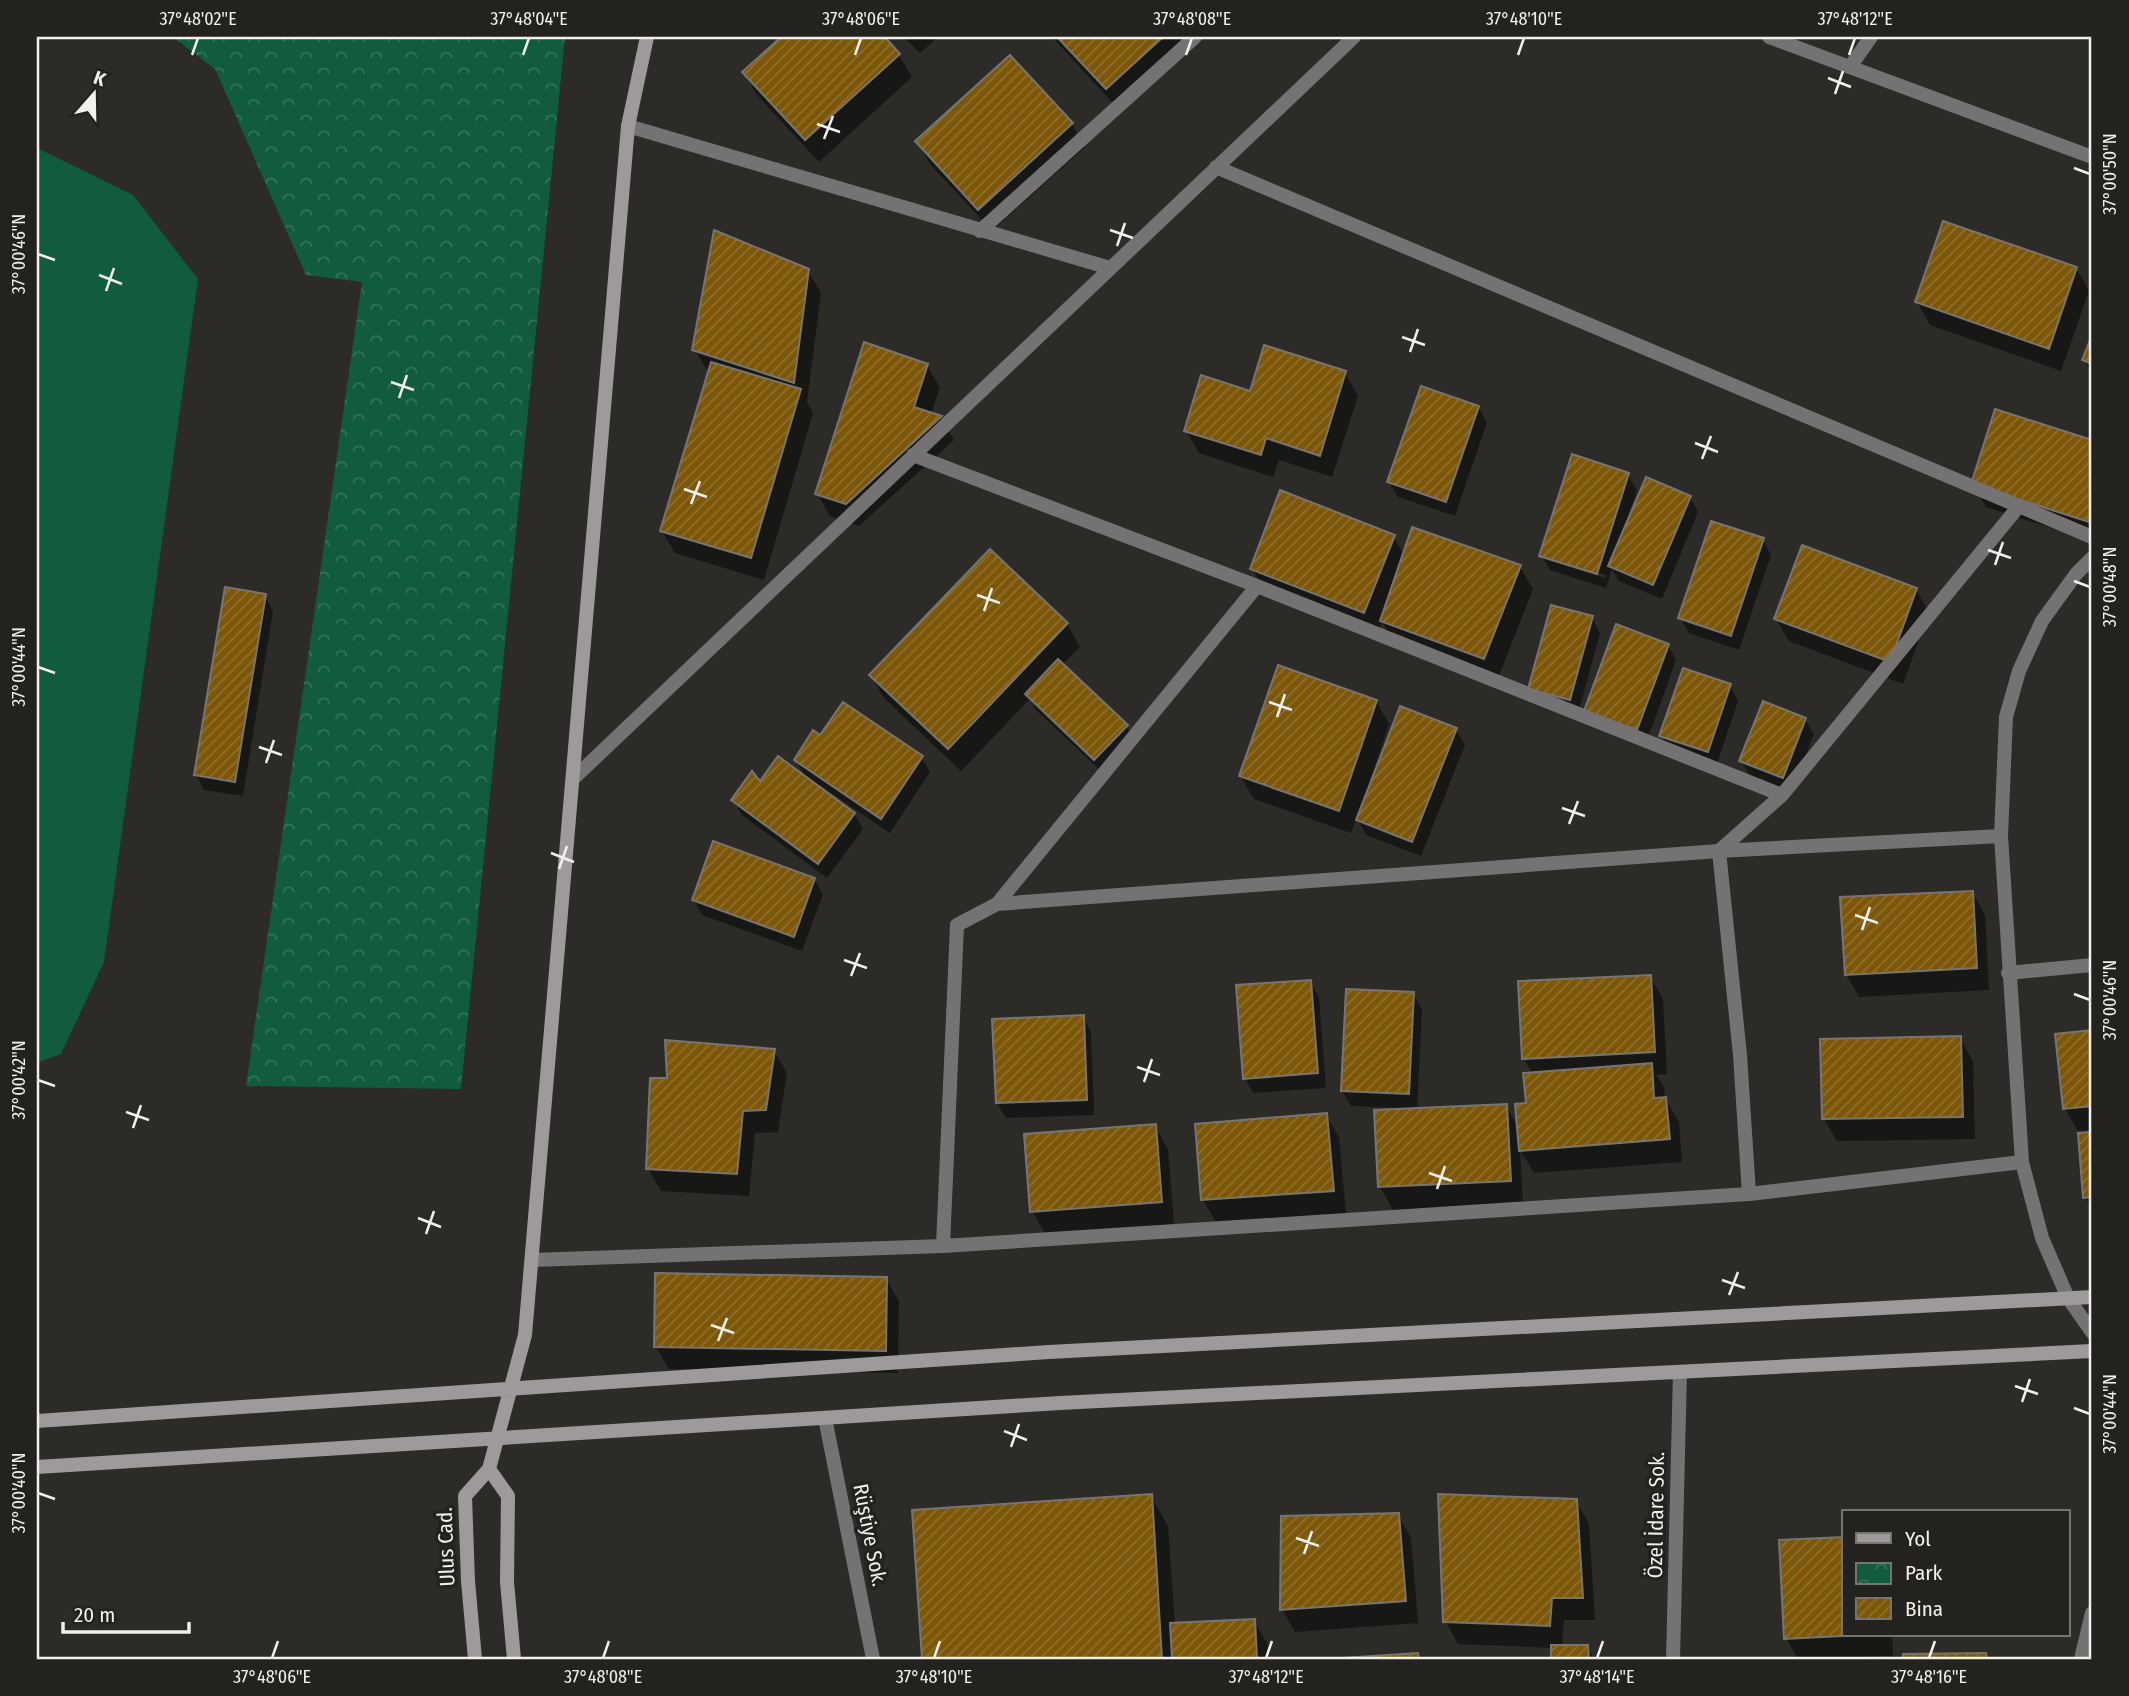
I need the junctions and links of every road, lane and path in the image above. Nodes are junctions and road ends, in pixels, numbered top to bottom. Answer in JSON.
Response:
{"nodes":[{"id":1,"x":647,"y":37,"type":"edge"},
{"id":2,"x":1195,"y":37,"type":"edge"},
{"id":3,"x":1354,"y":37,"type":"edge"},
{"id":4,"x":1769,"y":37,"type":"edge"},
{"id":5,"x":1871,"y":37,"type":"edge"},
{"id":6,"x":1850,"y":67,"type":"junction"},
{"id":7,"x":628,"y":127,"type":"junction"},
{"id":8,"x":2092,"y":156,"type":"edge"},
{"id":9,"x":1216,"y":167,"type":"junction"},
{"id":10,"x":980,"y":231,"type":"junction"},
{"id":11,"x":1110,"y":268,"type":"junction"},
{"id":12,"x":913,"y":455,"type":"junction"},
{"id":13,"x":2019,"y":506,"type":"junction"},
{"id":14,"x":2092,"y":537,"type":"edge"},
{"id":15,"x":2092,"y":558,"type":"edge"},
{"id":16,"x":1257,"y":586,"type":"junction"},
{"id":17,"x":573,"y":778,"type":"junction"},
{"id":18,"x":1782,"y":795,"type":"junction"},
{"id":19,"x":2001,"y":836,"type":"junction"},
{"id":20,"x":1719,"y":851,"type":"junction"},
{"id":21,"x":997,"y":904,"type":"junction"},
{"id":22,"x":2092,"y":965,"type":"edge"},
{"id":23,"x":2008,"y":973,"type":"junction"},
{"id":24,"x":2022,"y":1162,"type":"junction"},
{"id":25,"x":1749,"y":1194,"type":"junction"},
{"id":26,"x":943,"y":1245,"type":"junction"},
{"id":27,"x":532,"y":1260,"type":"junction"},
{"id":28,"x":2092,"y":1297,"type":"edge"},
{"id":29,"x":2068,"y":1298,"type":"junction"},
{"id":30,"x":2092,"y":1332,"type":"edge"},
{"id":31,"x":2092,"y":1351,"type":"edge"},
{"id":32,"x":1680,"y":1372,"type":"junction"},
{"id":33,"x":512,"y":1388,"type":"junction"},
{"id":34,"x":825,"y":1418,"type":"junction"},
{"id":35,"x":37,"y":1421,"type":"edge"},
{"id":36,"x":498,"y":1438,"type":"junction"},
{"id":37,"x":37,"y":1467,"type":"edge"},
{"id":38,"x":489,"y":1469,"type":"junction"},
{"id":39,"x":2092,"y":1613,"type":"edge"},
{"id":40,"x":475,"y":1659,"type":"edge"},
{"id":41,"x":514,"y":1659,"type":"edge"},
{"id":42,"x":873,"y":1659,"type":"edge"},
{"id":43,"x":1673,"y":1659,"type":"edge"},
{"id":44,"x":2081,"y":1659,"type":"edge"}],
"edges":[{"from":1,"to":7,"type":"main road"},
{"from":2,"to":10,"type":"street"},
{"from":3,"to":9,"type":"street"},
{"from":4,"to":6,"type":"street"},
{"from":5,"to":6,"type":"street"},
{"from":6,"to":8,"type":"street"},
{"from":7,"to":10,"type":"street"},
{"from":7,"to":17,"type":"main road"},
{"from":9,"to":11,"type":"street"},
{"from":9,"to":13,"type":"street"},
{"from":10,"to":11,"type":"street"},
{"from":11,"to":12,"type":"street"},
{"from":12,"to":16,"type":"street"},
{"from":12,"to":17,"type":"street"},
{"from":13,"to":14,"type":"street"},
{"from":13,"to":18,"type":"street"},
{"from":15,"to":19,"type":"street"},
{"from":16,"to":18,"type":"street"},
{"from":16,"to":21,"type":"street"},
{"from":17,"to":27,"type":"main road"},
{"from":18,"to":20,"type":"street"},
{"from":19,"to":20,"type":"street"},
{"from":19,"to":23,"type":"street"},
{"from":20,"to":21,"type":"street"},
{"from":20,"to":25,"type":"street"},
{"from":21,"to":26,"type":"street"},
{"from":22,"to":23,"type":"street"},
{"from":23,"to":24,"type":"street"},
{"from":24,"to":25,"type":"street"},
{"from":24,"to":29,"type":"street"},
{"from":25,"to":26,"type":"street"},
{"from":26,"to":27,"type":"street"},
{"from":27,"to":33,"type":"main road"},
{"from":28,"to":29,"type":"main road"},
{"from":29,"to":30,"type":"street"},
{"from":29,"to":33,"type":"main road"},
{"from":31,"to":32,"type":"main road"},
{"from":32,"to":34,"type":"main road"},
{"from":32,"to":43,"type":"street","name":"Özel İdare Sok."},
{"from":33,"to":35,"type":"main road"},
{"from":33,"to":36,"type":"main road"},
{"from":34,"to":36,"type":"main road"},
{"from":34,"to":42,"type":"street","name":"Rüştiye Sok."},
{"from":36,"to":37,"type":"main road"},
{"from":36,"to":38,"type":"main road"},
{"from":38,"to":40,"type":"main road","name":"Ulus Cad."},
{"from":38,"to":41,"type":"main road"},
{"from":39,"to":44,"type":"street"}]}
